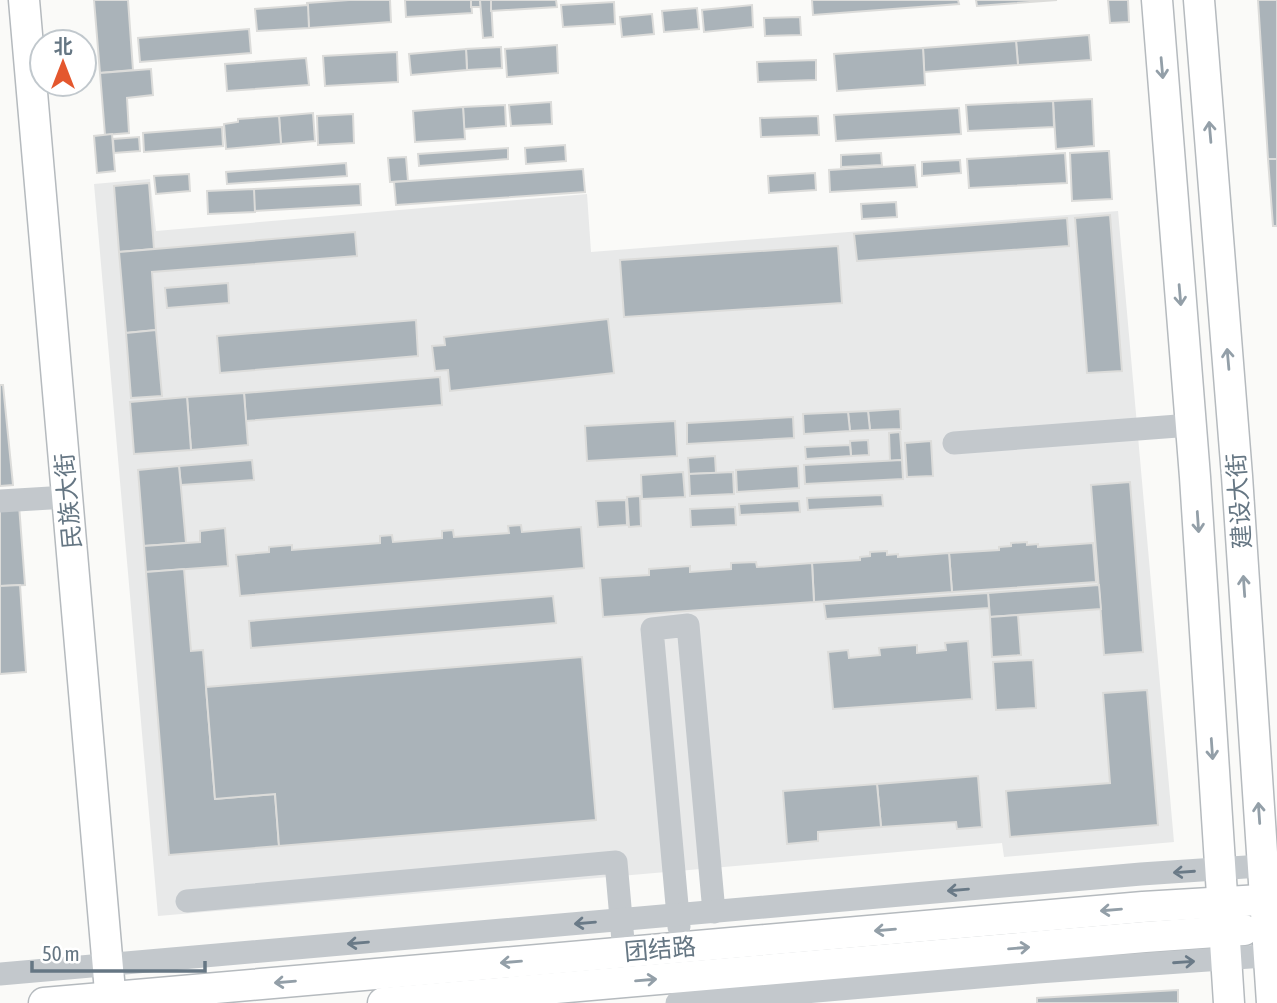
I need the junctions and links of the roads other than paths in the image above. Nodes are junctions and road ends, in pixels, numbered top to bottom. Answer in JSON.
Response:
{"nodes":[{"id":1,"x":24,"y":0,"type":"edge"},
{"id":2,"x":1157,"y":0,"type":"edge"},
{"id":3,"x":1199,"y":0,"type":"edge"},
{"id":4,"x":1191,"y":425,"type":"junction"},
{"id":5,"x":954,"y":443,"type":"dead end"},
{"id":6,"x":67,"y":497,"type":"junction"},
{"id":7,"x":0,"y":501,"type":"edge"},
{"id":8,"x":1270,"y":866,"type":"edge"},
{"id":9,"x":1220,"y":869,"type":"junction"},
{"id":10,"x":187,"y":901,"type":"dead end"},
{"id":11,"x":714,"y":912,"type":"junction"},
{"id":12,"x":678,"y":915,"type":"junction"},
{"id":13,"x":621,"y":920,"type":"junction"},
{"id":14,"x":1272,"y":928,"type":"edge"},
{"id":15,"x":1225,"y":931,"type":"junction"},
{"id":16,"x":681,"y":948,"type":"junction"},
{"id":17,"x":624,"y":953,"type":"junction"},
{"id":18,"x":108,"y":964,"type":"junction"},
{"id":19,"x":0,"y":974,"type":"edge"},
{"id":20,"x":111,"y":1000,"type":"edge"},
{"id":21,"x":44,"y":1003,"type":"edge"},
{"id":22,"x":383,"y":1003,"type":"edge"},
{"id":23,"x":677,"y":1003,"type":"edge"},
{"id":24,"x":1229,"y":1003,"type":"edge"},
{"id":25,"x":1272,"y":1003,"type":"edge"}],
"edges":[{"from":1,"to":6,"type":"main road","name":"民族大街"},
{"from":2,"to":4,"type":"main road","name":"建设大街","one_way":true},
{"from":8,"to":3,"type":"main road","name":"建设大街","one_way":true},
{"from":4,"to":5,"type":"street"},
{"from":4,"to":9,"type":"main road","name":"建设大街","one_way":true},
{"from":6,"to":7,"type":"street"},
{"from":6,"to":18,"type":"main road","name":"民族大街"},
{"from":8,"to":9,"type":"street"},
{"from":8,"to":14,"type":"main road","name":"建设大街"},
{"from":9,"to":11,"type":"street","one_way":true},
{"from":9,"to":15,"type":"main road","name":"建设大街"},
{"from":10,"to":13,"type":"street"},
{"from":11,"to":12,"type":"street"},
{"from":11,"to":12,"type":"street"},
{"from":12,"to":13,"type":"street"},
{"from":12,"to":16,"type":"street"},
{"from":13,"to":17,"type":"street"},
{"from":13,"to":18,"type":"street","one_way":true},
{"from":14,"to":15,"type":"main road","name":"团结路"},
{"from":14,"to":15,"type":"street"},
{"from":14,"to":25,"type":"main road","name":"建设大街"},
{"from":15,"to":16,"type":"main road","name":"团结路","one_way":true},
{"from":22,"to":15,"type":"main road","name":"团结路","one_way":true},
{"from":23,"to":15,"type":"street","one_way":true},
{"from":15,"to":24,"type":"main road","name":"建设大街"},
{"from":16,"to":17,"type":"main road","name":"团结路"},
{"from":17,"to":20,"type":"main road","name":"团结路","one_way":true},
{"from":18,"to":19,"type":"street"},
{"from":18,"to":20,"type":"main road","name":"民族大街"},
{"from":20,"to":21,"type":"main road","name":"团结路"}]}
